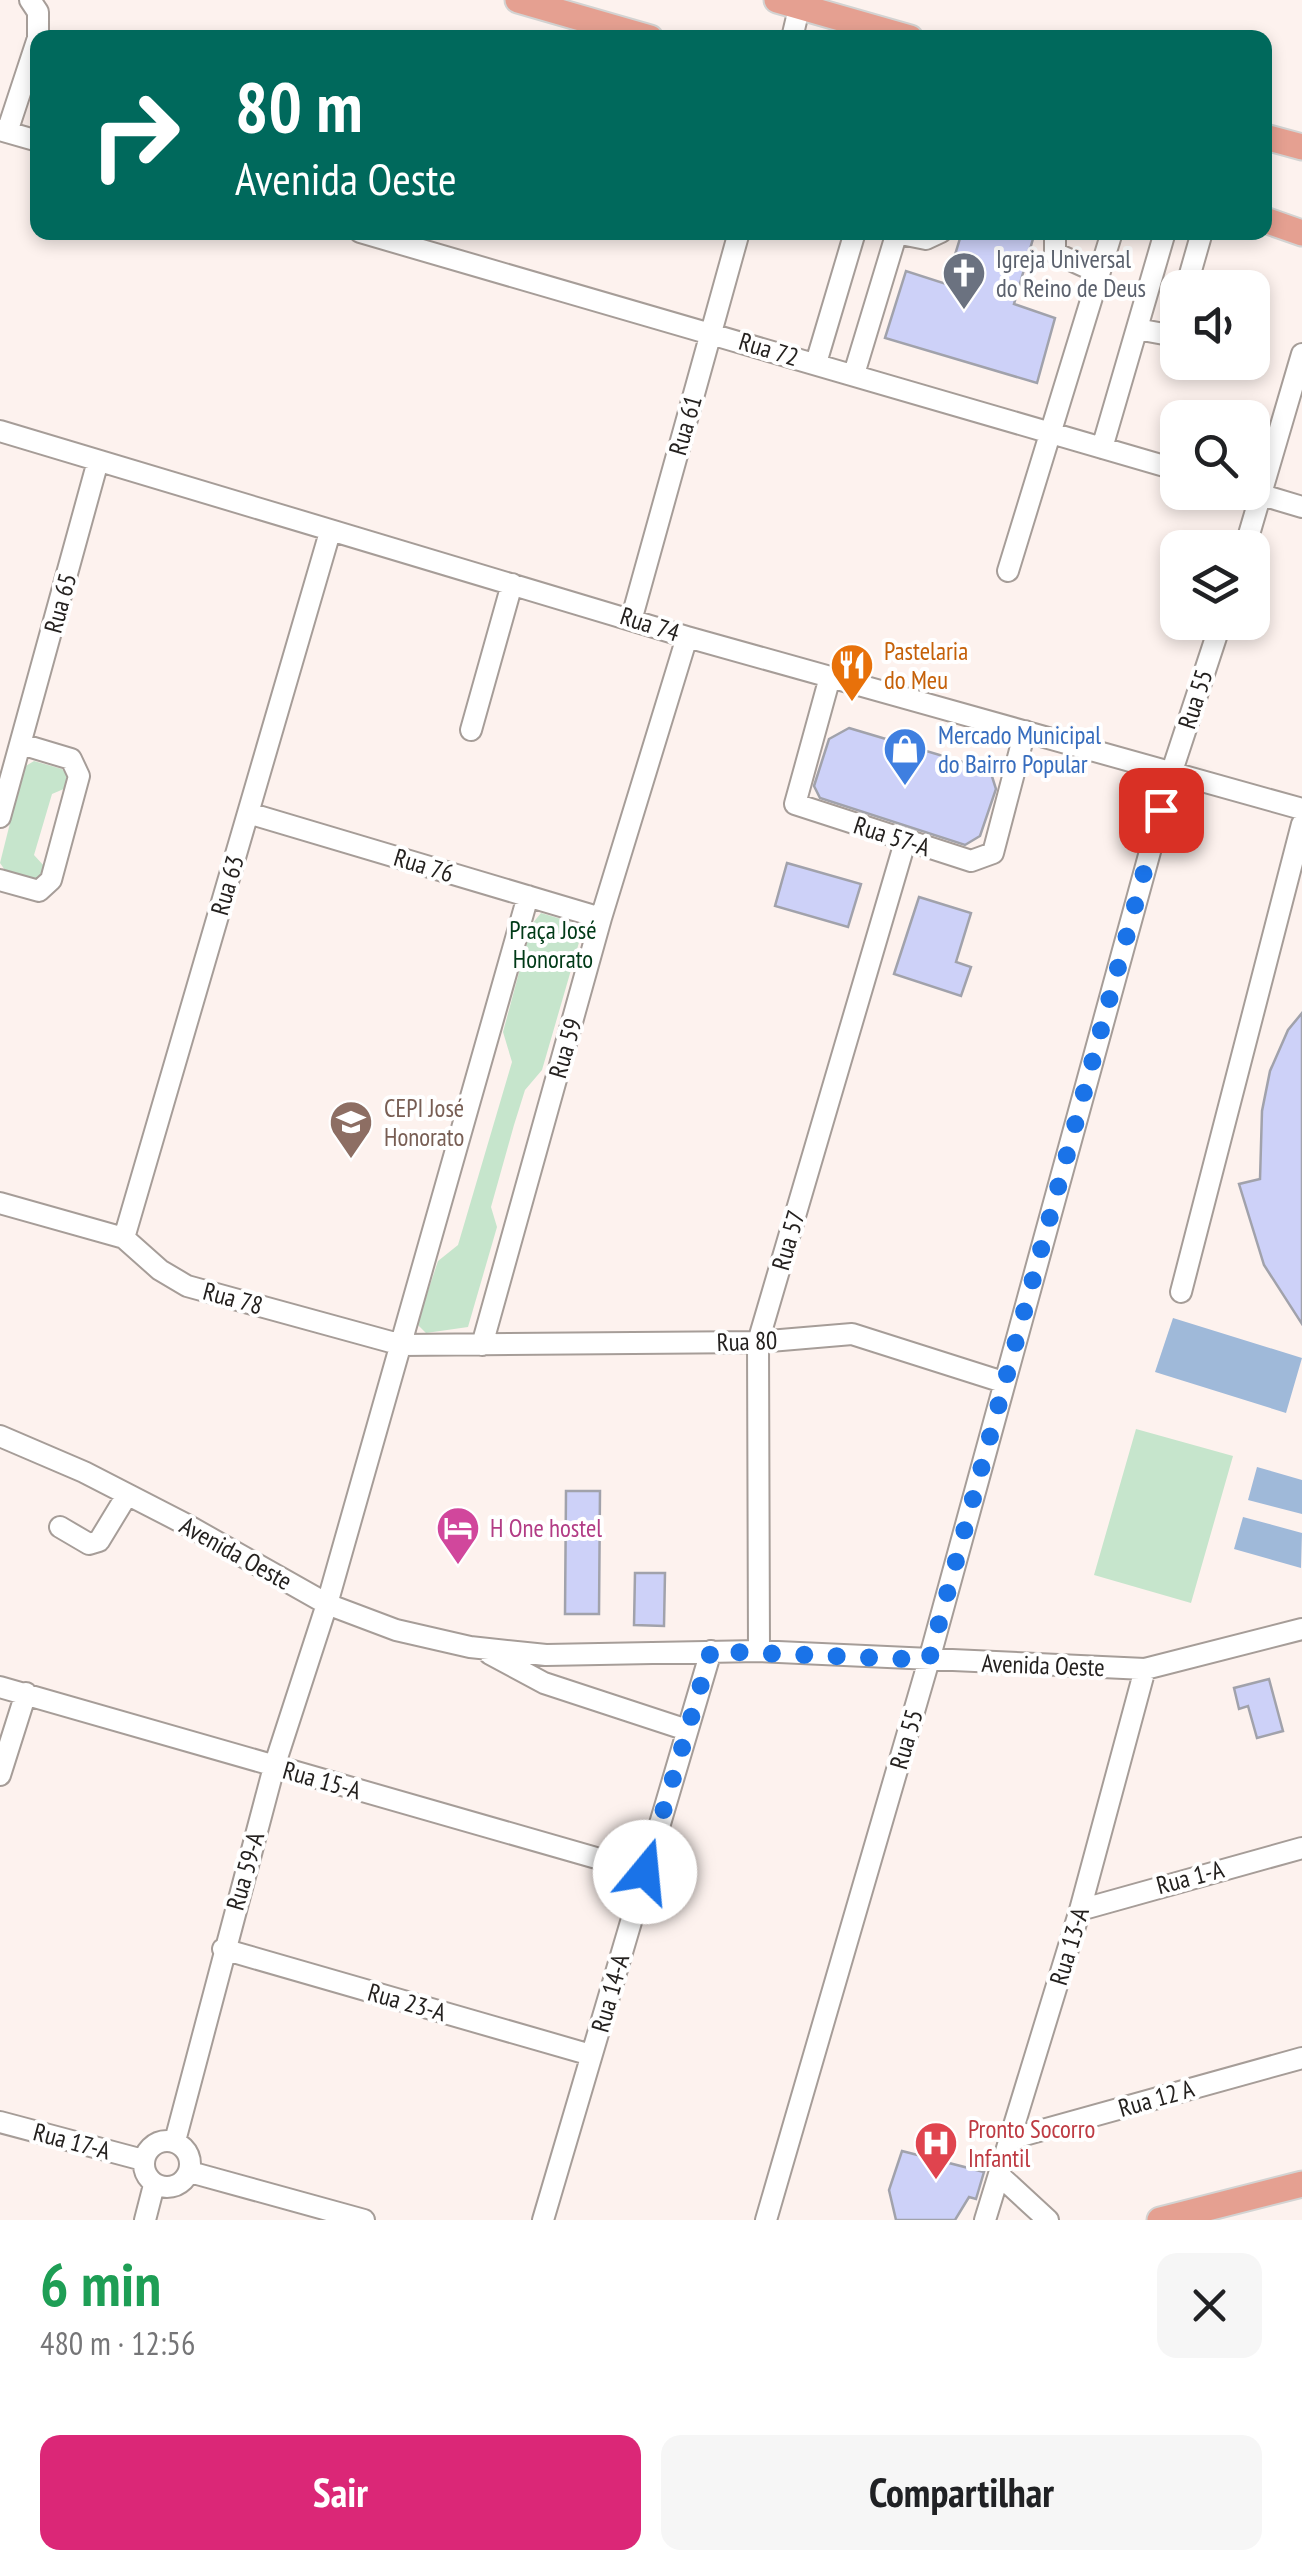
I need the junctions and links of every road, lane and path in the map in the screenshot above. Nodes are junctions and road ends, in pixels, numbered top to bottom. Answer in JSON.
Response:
{"nodes":[{"id":1,"x":30,"y":0,"type":"edge"},
{"id":2,"x":518,"y":0,"type":"edge"},
{"id":3,"x":793,"y":2,"type":"edge"},
{"id":4,"x":38,"y":30,"type":"edge"},
{"id":5,"x":622,"y":30,"type":"edge"},
{"id":6,"x":792,"y":30,"type":"edge"},
{"id":7,"x":884,"y":30,"type":"edge"},
{"id":8,"x":30,"y":59,"type":"edge"},
{"id":9,"x":3,"y":131,"type":"edge"},
{"id":10,"x":30,"y":139,"type":"edge"},
{"id":11,"x":1272,"y":139,"type":"edge"},
{"id":12,"x":1302,"y":148,"type":"edge"},
{"id":13,"x":1272,"y":222,"type":"edge"},
{"id":14,"x":1302,"y":232,"type":"edge"},
{"id":15,"x":388,"y":240,"type":"edge"},
{"id":16,"x":737,"y":240,"type":"edge"},
{"id":17,"x":853,"y":240,"type":"edge"},
{"id":18,"x":894,"y":240,"type":"edge"},
{"id":19,"x":1054,"y":240,"type":"edge"},
{"id":20,"x":1109,"y":240,"type":"edge"},
{"id":21,"x":1163,"y":240,"type":"edge"},
{"id":22,"x":1200,"y":240,"type":"edge"},
{"id":23,"x":1191,"y":270,"type":"edge"},
{"id":24,"x":1099,"y":273,"type":"junction"},
{"id":25,"x":1137,"y":329,"type":"junction"},
{"id":26,"x":712,"y":332,"type":"junction"},
{"id":27,"x":1160,"y":333,"type":"edge"},
{"id":28,"x":1302,"y":354,"type":"edge"},
{"id":29,"x":816,"y":364,"type":"junction"},
{"id":30,"x":854,"y":374,"type":"junction"},
{"id":31,"x":0,"y":432,"type":"edge"},
{"id":32,"x":1049,"y":432,"type":"junction"},
{"id":33,"x":1102,"y":448,"type":"junction"},
{"id":34,"x":1270,"y":456,"type":"edge"},
{"id":35,"x":98,"y":461,"type":"junction"},
{"id":36,"x":1160,"y":465,"type":"edge"},
{"id":37,"x":1270,"y":498,"type":"edge"},
{"id":38,"x":1302,"y":507,"type":"edge"},
{"id":39,"x":330,"y":532,"type":"junction"},
{"id":40,"x":1008,"y":571,"type":"dead end"},
{"id":41,"x":512,"y":584,"type":"junction"},
{"id":42,"x":632,"y":617,"type":"junction"},
{"id":43,"x":687,"y":637,"type":"junction"},
{"id":44,"x":1214,"y":640,"type":"edge"},
{"id":45,"x":830,"y":677,"type":"junction"},
{"id":46,"x":471,"y":730,"type":"dead end"},
{"id":47,"x":1025,"y":730,"type":"junction"},
{"id":48,"x":21,"y":744,"type":"junction"},
{"id":49,"x":1172,"y":772,"type":"junction"},
{"id":50,"x":1302,"y":809,"type":"edge"},
{"id":51,"x":248,"y":813,"type":"junction"},
{"id":52,"x":0,"y":817,"type":"edge"},
{"id":53,"x":1302,"y":824,"type":"edge"},
{"id":54,"x":905,"y":842,"type":"junction"},
{"id":55,"x":0,"y":880,"type":"edge"},
{"id":56,"x":528,"y":896,"type":"junction"},
{"id":57,"x":601,"y":918,"type":"junction"},
{"id":58,"x":0,"y":1203,"type":"edge"},
{"id":59,"x":124,"y":1238,"type":"junction"},
{"id":60,"x":1182,"y":1292,"type":"dead end"},
{"id":61,"x":758,"y":1342,"type":"junction"},
{"id":62,"x":402,"y":1345,"type":"junction"},
{"id":63,"x":482,"y":1346,"type":"junction"},
{"id":64,"x":1003,"y":1382,"type":"junction"},
{"id":65,"x":0,"y":1436,"type":"edge"},
{"id":66,"x":127,"y":1495,"type":"junction"},
{"id":67,"x":60,"y":1527,"type":"dead end"},
{"id":68,"x":327,"y":1604,"type":"junction"},
{"id":69,"x":1302,"y":1629,"type":"edge"},
{"id":70,"x":480,"y":1648,"type":"junction"},
{"id":71,"x":711,"y":1651,"type":"junction"},
{"id":72,"x":759,"y":1651,"type":"junction"},
{"id":73,"x":929,"y":1660,"type":"junction"},
{"id":74,"x":1145,"y":1669,"type":"junction"},
{"id":75,"x":0,"y":1688,"type":"edge"},
{"id":76,"x":26,"y":1693,"type":"junction"},
{"id":77,"x":687,"y":1730,"type":"junction"},
{"id":78,"x":274,"y":1767,"type":"junction"},
{"id":79,"x":0,"y":1774,"type":"edge"},
{"id":80,"x":1302,"y":1848,"type":"edge"},
{"id":81,"x":645,"y":1872,"type":"junction"},
{"id":82,"x":1080,"y":1910,"type":"junction"},
{"id":83,"x":224,"y":1949,"type":"junction"},
{"id":84,"x":591,"y":2056,"type":"junction"},
{"id":85,"x":1302,"y":2058,"type":"edge"},
{"id":86,"x":0,"y":2122,"type":"edge"},
{"id":87,"x":1010,"y":2139,"type":"junction"},
{"id":88,"x":174,"y":2141,"type":"junction"},
{"id":89,"x":143,"y":2160,"type":"junction"},
{"id":90,"x":190,"y":2172,"type":"junction"},
{"id":91,"x":999,"y":2175,"type":"junction"},
{"id":92,"x":154,"y":2184,"type":"junction"},
{"id":93,"x":1302,"y":2184,"type":"edge"},
{"id":94,"x":1196,"y":2215,"type":"edge"},
{"id":95,"x":145,"y":2220,"type":"edge"},
{"id":96,"x":364,"y":2220,"type":"edge"},
{"id":97,"x":544,"y":2220,"type":"edge"},
{"id":98,"x":766,"y":2220,"type":"edge"},
{"id":99,"x":984,"y":2220,"type":"edge"},
{"id":100,"x":1048,"y":2220,"type":"edge"},
{"id":101,"x":1160,"y":2220,"type":"edge"}],
"edges":[{"from":1,"to":4,"type":"street"},
{"from":2,"to":5,"type":"main road"},
{"from":3,"to":6,"type":"street"},
{"from":3,"to":7,"type":"main road"},
{"from":8,"to":9,"type":"street"},
{"from":9,"to":10,"type":"street"},
{"from":11,"to":12,"type":"main road"},
{"from":13,"to":14,"type":"main road"},
{"from":15,"to":26,"type":"street","name":"Rua 72"},
{"from":16,"to":26,"type":"street","name":"Rua 61"},
{"from":17,"to":29,"type":"street"},
{"from":18,"to":30,"type":"street"},
{"from":19,"to":24,"type":"street"},
{"from":20,"to":24,"type":"street"},
{"from":21,"to":25,"type":"street"},
{"from":22,"to":23,"type":"street"},
{"from":24,"to":32,"type":"street"},
{"from":25,"to":27,"type":"street"},
{"from":25,"to":33,"type":"street"},
{"from":26,"to":29,"type":"street","name":"Rua 72"},
{"from":26,"to":42,"type":"street","name":"Rua 61"},
{"from":28,"to":34,"type":"street"},
{"from":29,"to":30,"type":"street","name":"Rua 72"},
{"from":30,"to":32,"type":"street","name":"Rua 72"},
{"from":31,"to":35,"type":"street","name":"Rua 74"},
{"from":32,"to":33,"type":"street","name":"Rua 72"},
{"from":32,"to":40,"type":"street"},
{"from":33,"to":36,"type":"street","name":"Rua 72"},
{"from":35,"to":39,"type":"street","name":"Rua 74"},
{"from":35,"to":48,"type":"street","name":"Rua 65"},
{"from":37,"to":38,"type":"street"},
{"from":39,"to":41,"type":"street","name":"Rua 74"},
{"from":39,"to":51,"type":"street","name":"Rua 63"},
{"from":41,"to":42,"type":"street","name":"Rua 74"},
{"from":41,"to":46,"type":"street"},
{"from":42,"to":43,"type":"street","name":"Rua 74"},
{"from":43,"to":45,"type":"street","name":"Rua 74"},
{"from":43,"to":57,"type":"street","name":"Rua 59"},
{"from":44,"to":49,"type":"street","name":"Rua 55"},
{"from":45,"to":47,"type":"street","name":"Rua 74"},
{"from":45,"to":54,"type":"street","name":"Rua 57-A"},
{"from":47,"to":49,"type":"street","name":"Rua 74"},
{"from":47,"to":54,"type":"street","name":"Rua 57-A"},
{"from":48,"to":52,"type":"street","name":"Rua 65"},
{"from":48,"to":55,"type":"street"},
{"from":49,"to":50,"type":"street","name":"Rua 74"},
{"from":49,"to":64,"type":"street","name":"Rua 55"},
{"from":51,"to":56,"type":"street","name":"Rua 76"},
{"from":51,"to":59,"type":"street","name":"Rua 63"},
{"from":53,"to":60,"type":"street"},
{"from":54,"to":61,"type":"street","name":"Rua 57"},
{"from":56,"to":57,"type":"street","name":"Rua 76"},
{"from":56,"to":62,"type":"street"},
{"from":57,"to":63,"type":"street","name":"Rua 59"},
{"from":58,"to":59,"type":"street","name":"Rua 78"},
{"from":59,"to":62,"type":"street","name":"Rua 78"},
{"from":61,"to":63,"type":"street","name":"Rua 80"},
{"from":61,"to":64,"type":"street","name":"Rua 80"},
{"from":61,"to":72,"type":"street","name":"Rua 57"},
{"from":62,"to":63,"type":"street","name":"Rua 78"},
{"from":62,"to":68,"type":"street"},
{"from":64,"to":73,"type":"street","name":"Rua 55"},
{"from":65,"to":66,"type":"street","name":"Avenida Oeste"},
{"from":66,"to":67,"type":"street"},
{"from":66,"to":68,"type":"street","name":"Avenida Oeste"},
{"from":68,"to":70,"type":"street","name":"Avenida Oeste"},
{"from":68,"to":78,"type":"street","name":"Rua 59-A"},
{"from":69,"to":74,"type":"street","name":"Avenida Oeste"},
{"from":70,"to":71,"type":"street","name":"Avenida Oeste"},
{"from":70,"to":77,"type":"street","name":"Avenida Oeste"},
{"from":71,"to":72,"type":"street","name":"Avenida Oeste"},
{"from":71,"to":77,"type":"street","name":"Rua 14-A"},
{"from":72,"to":73,"type":"street","name":"Avenida Oeste"},
{"from":73,"to":74,"type":"street","name":"Avenida Oeste"},
{"from":73,"to":98,"type":"street","name":"Rua 55"},
{"from":74,"to":82,"type":"street","name":"Rua 13-A"},
{"from":75,"to":76,"type":"street","name":"Rua 15-A"},
{"from":76,"to":78,"type":"street","name":"Rua 15-A"},
{"from":76,"to":79,"type":"street"},
{"from":77,"to":81,"type":"street","name":"Rua 14-A"},
{"from":78,"to":81,"type":"street","name":"Rua 15-A"},
{"from":78,"to":83,"type":"street","name":"Rua 59-A"},
{"from":80,"to":82,"type":"street","name":"Rua 1-A"},
{"from":81,"to":84,"type":"street","name":"Rua 14-A"},
{"from":82,"to":87,"type":"street","name":"Rua 13-A"},
{"from":83,"to":84,"type":"street","name":"Rua 23-A"},
{"from":83,"to":88,"type":"street","name":"Rua 59-A"},
{"from":84,"to":97,"type":"street","name":"Rua 14-A"},
{"from":85,"to":87,"type":"street","name":"Rua 12 A"},
{"from":86,"to":89,"type":"street","name":"Rua 17-A"},
{"from":87,"to":91,"type":"street","name":"Rua 13-A"},
{"from":88,"to":89,"type":"street"},
{"from":88,"to":90,"type":"street"},
{"from":89,"to":92,"type":"street"},
{"from":90,"to":92,"type":"street"},
{"from":90,"to":96,"type":"street"},
{"from":91,"to":99,"type":"street","name":"Rua 13-A"},
{"from":91,"to":100,"type":"street"},
{"from":92,"to":95,"type":"street"},
{"from":93,"to":94,"type":"main road"},
{"from":94,"to":101,"type":"main road"}]}
